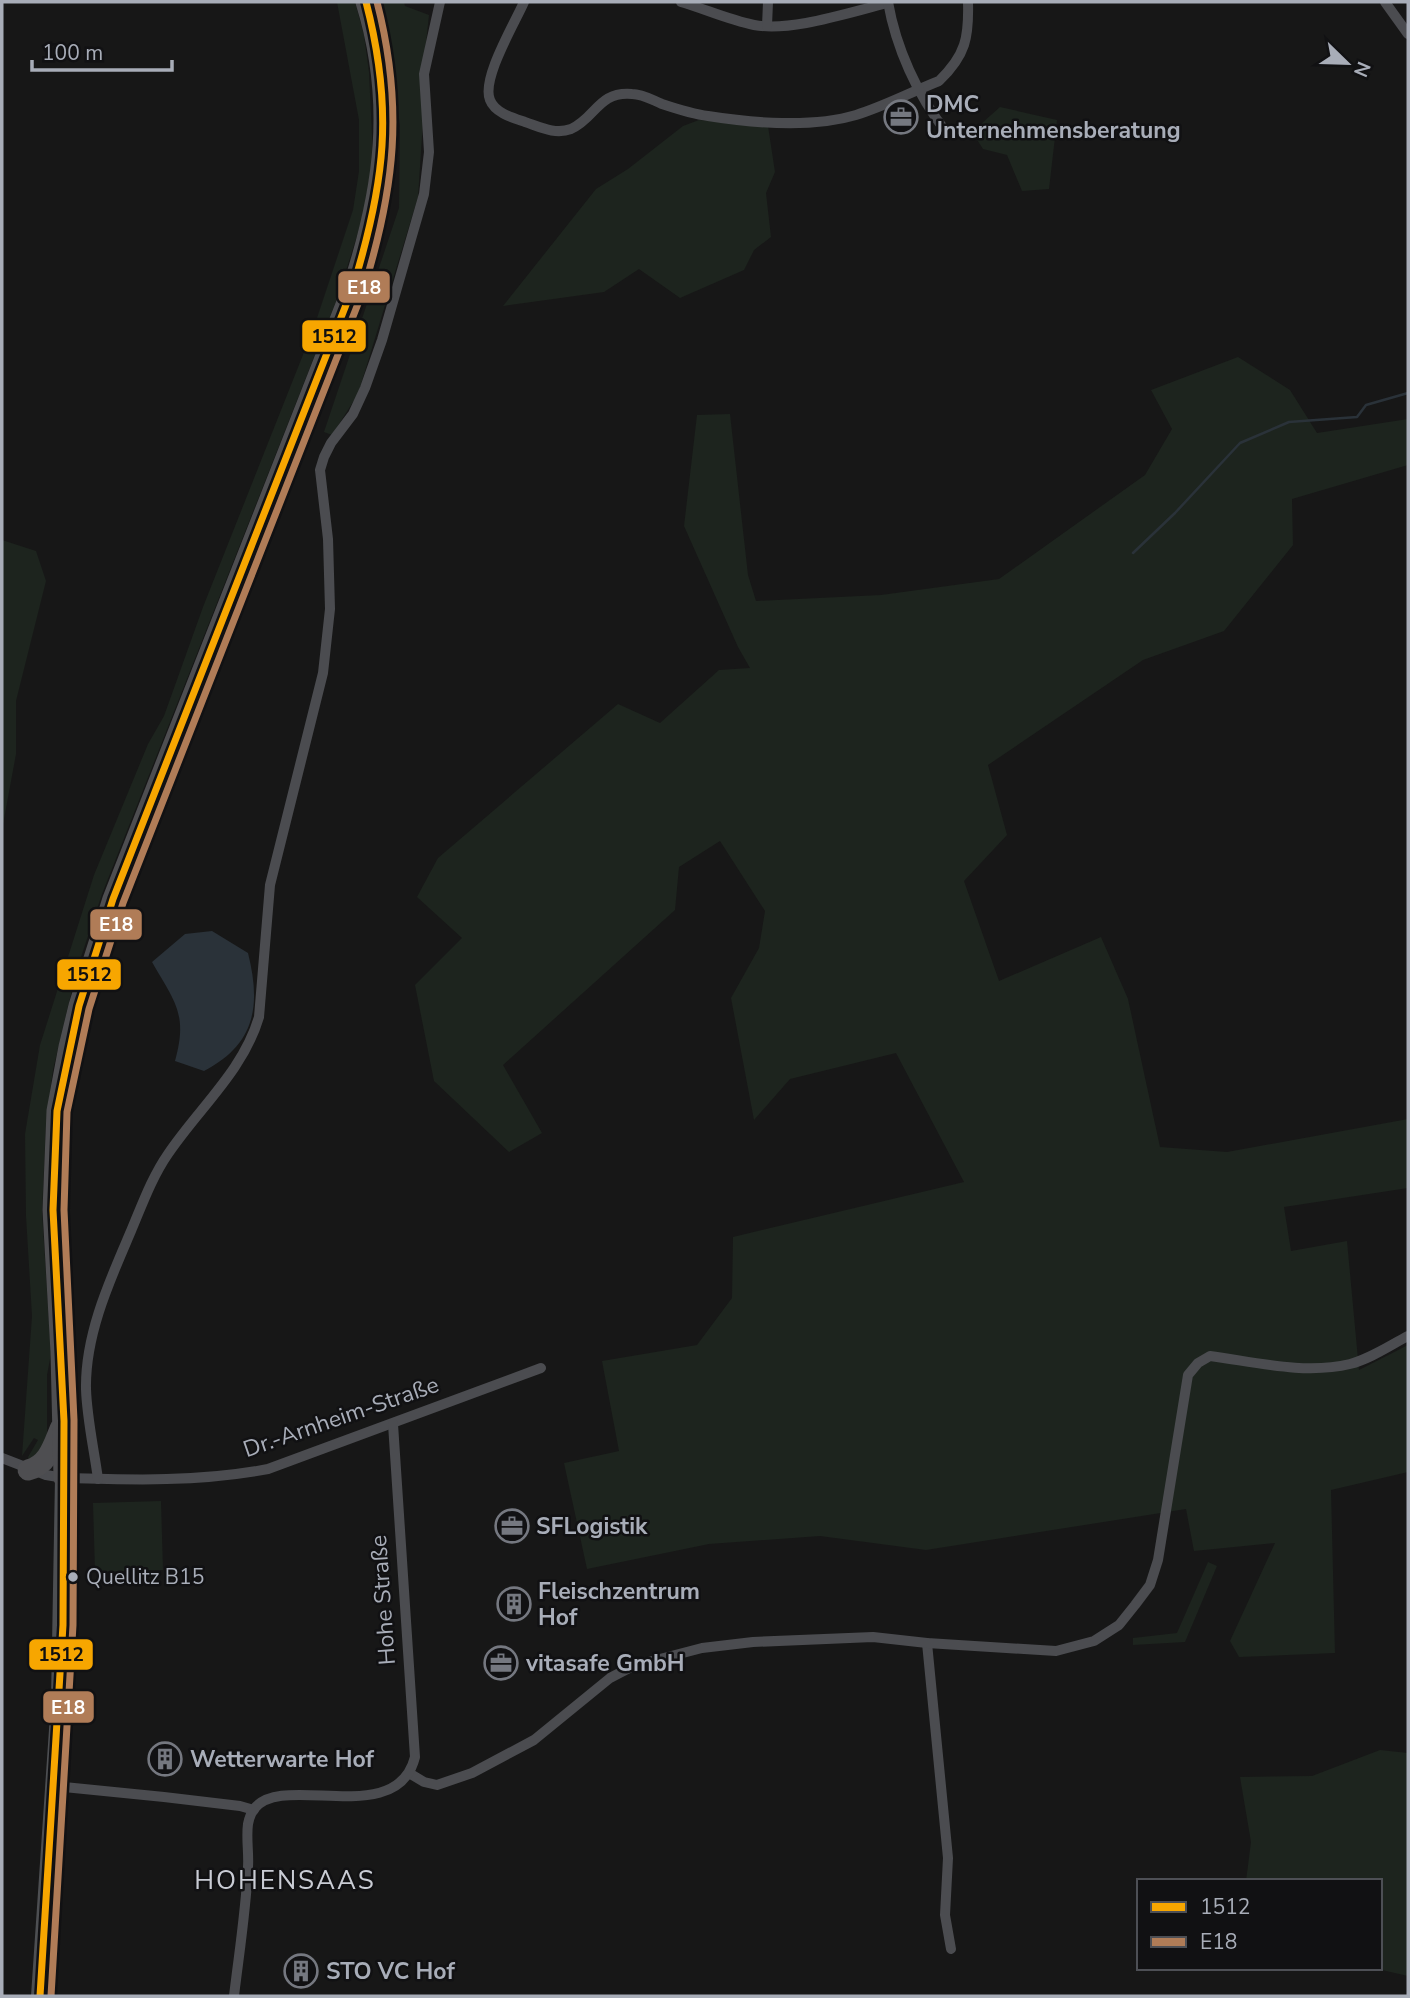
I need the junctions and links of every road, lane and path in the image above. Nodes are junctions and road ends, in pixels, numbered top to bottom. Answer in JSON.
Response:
{"nodes":[{"id":1,"x":366,"y":2,"type":"edge"},
{"id":2,"x":440,"y":2,"type":"edge"},
{"id":3,"x":524,"y":2,"type":"edge"},
{"id":4,"x":681,"y":2,"type":"edge"},
{"id":5,"x":768,"y":2,"type":"edge"},
{"id":6,"x":968,"y":2,"type":"edge"},
{"id":7,"x":1385,"y":2,"type":"edge"},
{"id":8,"x":888,"y":3,"type":"edge"},
{"id":9,"x":767,"y":26,"type":"junction"},
{"id":10,"x":1408,"y":34,"type":"edge"},
{"id":11,"x":918,"y":89,"type":"junction"},
{"id":12,"x":946,"y":132,"type":"dead end"},
{"id":13,"x":1408,"y":1336,"type":"edge"},
{"id":14,"x":541,"y":1368,"type":"dead end"},
{"id":15,"x":64,"y":1421,"type":"junction"},
{"id":16,"x":393,"y":1424,"type":"junction"},
{"id":17,"x":2,"y":1458,"type":"edge"},
{"id":18,"x":29,"y":1470,"type":"junction"},
{"id":19,"x":64,"y":1478,"type":"junction"},
{"id":20,"x":98,"y":1479,"type":"junction"},
{"id":21,"x":927,"y":1643,"type":"junction"},
{"id":22,"x":409,"y":1773,"type":"junction"},
{"id":23,"x":54,"y":1786,"type":"junction"},
{"id":24,"x":254,"y":1810,"type":"junction"},
{"id":25,"x":951,"y":1949,"type":"dead end"},
{"id":26,"x":40,"y":1996,"type":"edge"},
{"id":27,"x":234,"y":1996,"type":"edge"}],
"edges":[{"from":1,"to":15,"type":"highway"},
{"from":2,"to":20,"type":"street"},
{"from":3,"to":11,"type":"street"},
{"from":4,"to":9,"type":"street"},
{"from":5,"to":9,"type":"street"},
{"from":6,"to":11,"type":"street"},
{"from":7,"to":10,"type":"street"},
{"from":8,"to":9,"type":"street"},
{"from":8,"to":11,"type":"street"},
{"from":11,"to":12,"type":"street"},
{"from":13,"to":21,"type":"street"},
{"from":14,"to":16,"type":"street","name":"Dr.-Arnheim-Straße"},
{"from":15,"to":18,"type":"highway"},
{"from":15,"to":19,"type":"highway"},
{"from":16,"to":20,"type":"street","name":"Dr.-Arnheim-Straße"},
{"from":16,"to":22,"type":"street","name":"Hohe Straße"},
{"from":17,"to":18,"type":"street","name":"Dr.-Arnheim-Straße"},
{"from":18,"to":19,"type":"street","name":"Dr.-Arnheim-Straße"},
{"from":19,"to":20,"type":"street","name":"Dr.-Arnheim-Straße"},
{"from":19,"to":23,"type":"main road"},
{"from":21,"to":22,"type":"street"},
{"from":21,"to":25,"type":"street"},
{"from":22,"to":24,"type":"street"},
{"from":23,"to":24,"type":"street"},
{"from":23,"to":26,"type":"main road"},
{"from":24,"to":27,"type":"street"}]}
